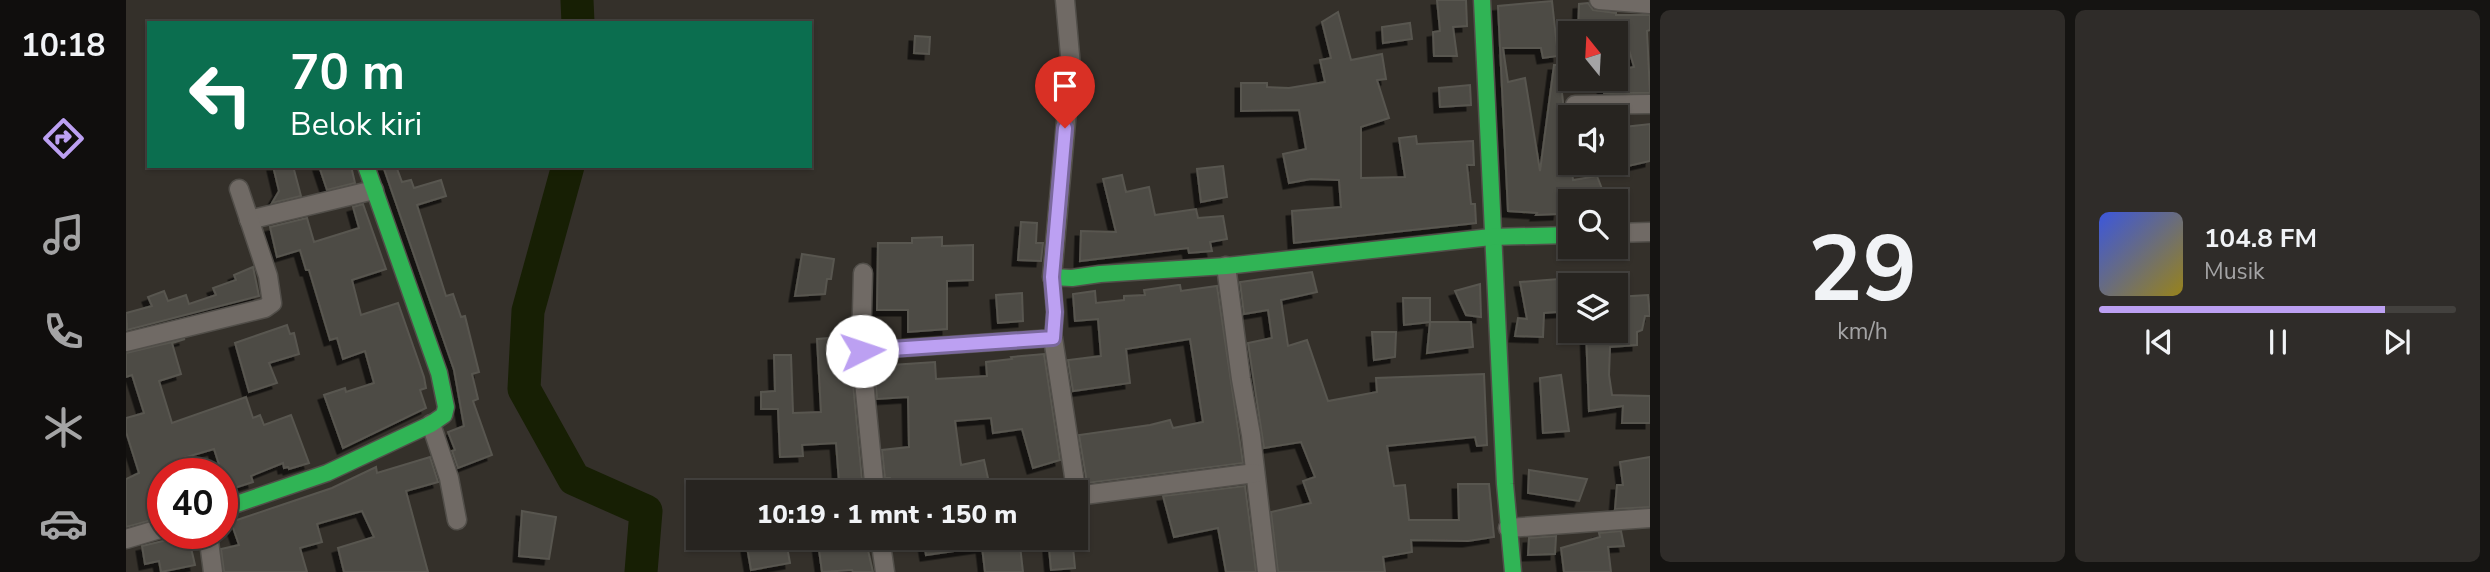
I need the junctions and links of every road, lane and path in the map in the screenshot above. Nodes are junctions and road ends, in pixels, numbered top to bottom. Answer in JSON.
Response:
{"nodes":[{"id":1,"x":1065,"y":0,"type":"edge"},
{"id":2,"x":1482,"y":0,"type":"edge"},
{"id":3,"x":1599,"y":0,"type":"edge"},
{"id":4,"x":1650,"y":4,"type":"edge"},
{"id":5,"x":1650,"y":104,"type":"edge"},
{"id":6,"x":1575,"y":105,"type":"dead end"},
{"id":7,"x":367,"y":168,"type":"edge"},
{"id":8,"x":239,"y":189,"type":"dead end"},
{"id":9,"x":374,"y":190,"type":"junction"},
{"id":10,"x":249,"y":220,"type":"junction"},
{"id":11,"x":1650,"y":232,"type":"edge"},
{"id":12,"x":1628,"y":233,"type":"edge"},
{"id":13,"x":1558,"y":235,"type":"edge"},
{"id":14,"x":1491,"y":237,"type":"junction"},
{"id":15,"x":1226,"y":266,"type":"junction"},
{"id":16,"x":863,"y":273,"type":"dead end"},
{"id":17,"x":1052,"y":277,"type":"junction"},
{"id":18,"x":1053,"y":338,"type":"junction"},
{"id":19,"x":126,"y":342,"type":"edge"},
{"id":20,"x":862,"y":351,"type":"junction"},
{"id":21,"x":431,"y":424,"type":"junction"},
{"id":22,"x":1255,"y":473,"type":"junction"},
{"id":23,"x":874,"y":480,"type":"edge"},
{"id":24,"x":1075,"y":480,"type":"edge"},
{"id":25,"x":1088,"y":495,"type":"edge"},
{"id":26,"x":238,"y":504,"type":"edge"},
{"id":27,"x":1650,"y":518,"type":"edge"},
{"id":28,"x":457,"y":520,"type":"dead end"},
{"id":29,"x":1508,"y":528,"type":"junction"},
{"id":30,"x":147,"y":533,"type":"edge"},
{"id":31,"x":126,"y":539,"type":"edge"},
{"id":32,"x":210,"y":549,"type":"edge"},
{"id":33,"x":882,"y":550,"type":"edge"},
{"id":34,"x":213,"y":572,"type":"edge"},
{"id":35,"x":885,"y":572,"type":"edge"},
{"id":36,"x":1267,"y":572,"type":"edge"},
{"id":37,"x":1513,"y":572,"type":"edge"}],
"edges":[{"from":1,"to":17,"type":"street"},
{"from":2,"to":14,"type":"street"},
{"from":3,"to":4,"type":"street"},
{"from":5,"to":6,"type":"street"},
{"from":7,"to":9,"type":"street"},
{"from":8,"to":10,"type":"street"},
{"from":9,"to":10,"type":"street"},
{"from":9,"to":21,"type":"street"},
{"from":10,"to":19,"type":"street"},
{"from":11,"to":12,"type":"street"},
{"from":13,"to":14,"type":"street"},
{"from":14,"to":15,"type":"street"},
{"from":14,"to":29,"type":"street"},
{"from":15,"to":17,"type":"street"},
{"from":15,"to":22,"type":"street"},
{"from":16,"to":20,"type":"street"},
{"from":17,"to":18,"type":"street"},
{"from":18,"to":20,"type":"street"},
{"from":18,"to":24,"type":"street"},
{"from":20,"to":23,"type":"street"},
{"from":21,"to":26,"type":"street"},
{"from":21,"to":28,"type":"street"},
{"from":22,"to":25,"type":"street"},
{"from":22,"to":36,"type":"street"},
{"from":27,"to":29,"type":"street"},
{"from":29,"to":37,"type":"street"},
{"from":30,"to":31,"type":"street"},
{"from":32,"to":34,"type":"street"},
{"from":33,"to":35,"type":"street"}]}
